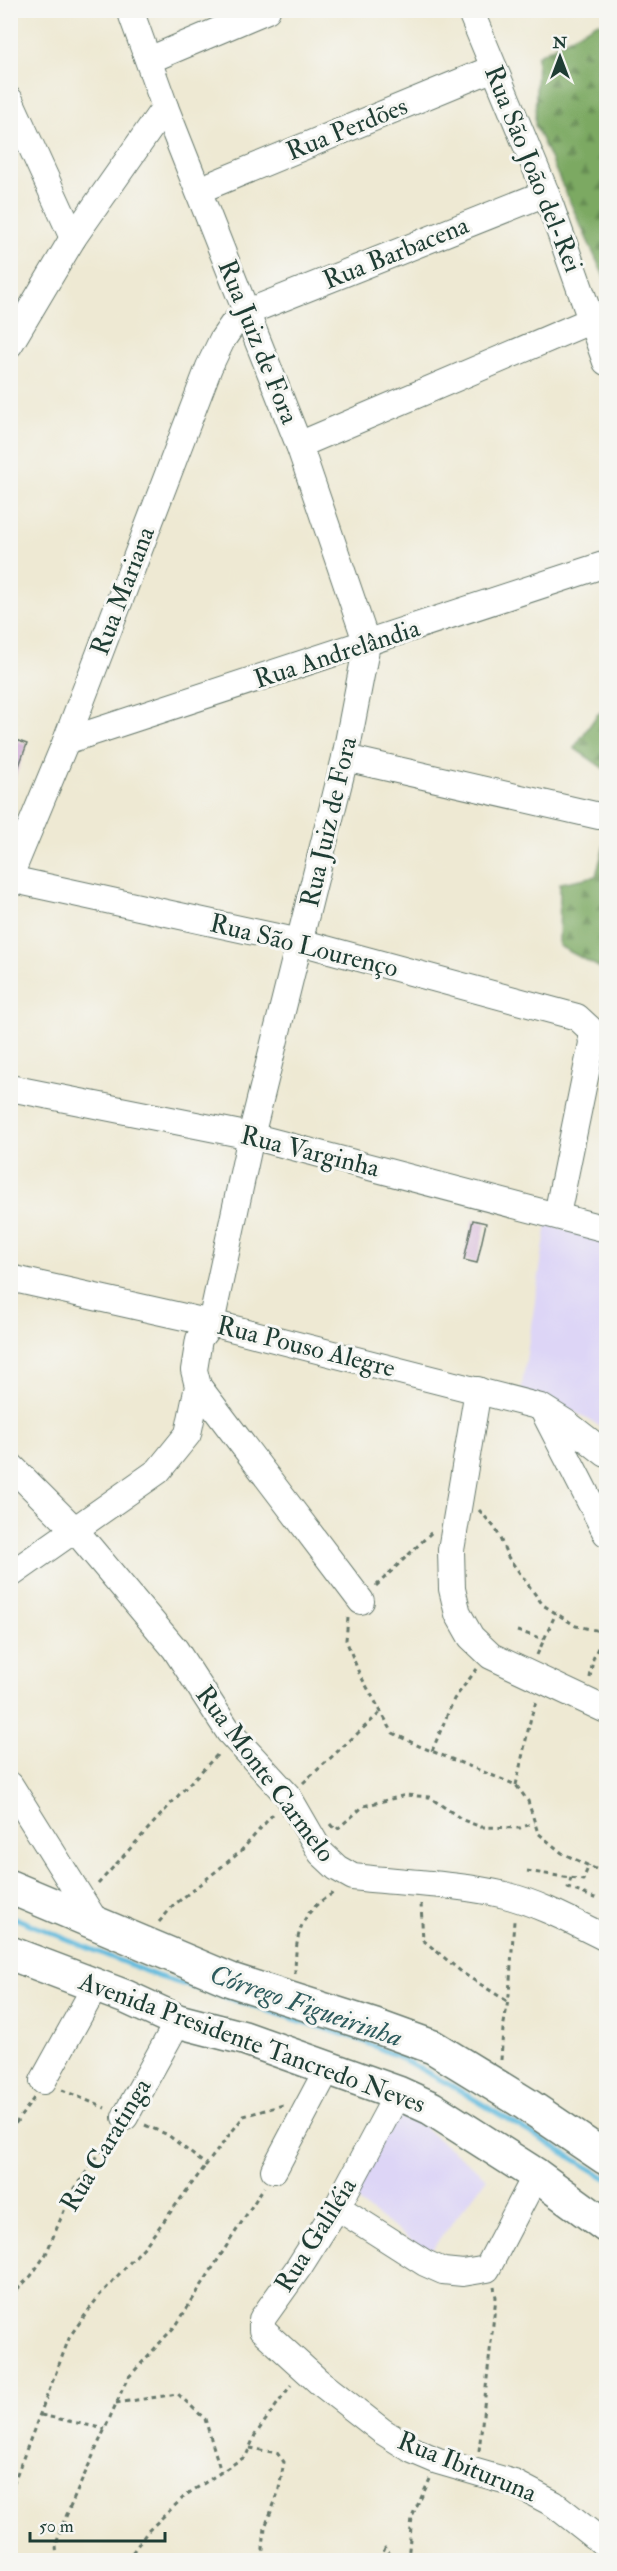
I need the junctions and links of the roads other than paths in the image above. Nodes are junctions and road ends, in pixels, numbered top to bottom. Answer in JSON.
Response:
{"nodes":[{"id":1,"x":130,"y":10,"type":"edge"},
{"id":2,"x":267,"y":10,"type":"edge"},
{"id":3,"x":470,"y":10,"type":"edge"},
{"id":4,"x":149,"y":60,"type":"junction"},
{"id":5,"x":494,"y":68,"type":"junction"},
{"id":6,"x":10,"y":100,"type":"edge"},
{"id":7,"x":165,"y":107,"type":"junction"},
{"id":8,"x":199,"y":190,"type":"junction"},
{"id":9,"x":546,"y":193,"type":"junction"},
{"id":10,"x":73,"y":238,"type":"junction"},
{"id":11,"x":245,"y":313,"type":"junction"},
{"id":12,"x":592,"y":320,"type":"junction"},
{"id":13,"x":10,"y":344,"type":"edge"},
{"id":14,"x":606,"y":362,"type":"edge"},
{"id":15,"x":300,"y":445,"type":"junction"},
{"id":16,"x":606,"y":564,"type":"edge"},
{"id":17,"x":367,"y":644,"type":"junction"},
{"id":18,"x":66,"y":741,"type":"junction"},
{"id":19,"x":345,"y":758,"type":"junction"},
{"id":20,"x":599,"y":816,"type":"dead end"},
{"id":21,"x":10,"y":878,"type":"edge"},
{"id":22,"x":300,"y":942,"type":"junction"},
{"id":23,"x":10,"y":1088,"type":"edge"},
{"id":24,"x":251,"y":1136,"type":"junction"},
{"id":25,"x":556,"y":1215,"type":"junction"},
{"id":26,"x":606,"y":1229,"type":"edge"},
{"id":27,"x":10,"y":1278,"type":"edge"},
{"id":28,"x":211,"y":1323,"type":"junction"},
{"id":29,"x":198,"y":1386,"type":"junction"},
{"id":30,"x":478,"y":1390,"type":"junction"},
{"id":31,"x":541,"y":1407,"type":"junction"},
{"id":32,"x":599,"y":1447,"type":"edge"},
{"id":33,"x":10,"y":1465,"type":"edge"},
{"id":34,"x":75,"y":1530,"type":"junction"},
{"id":35,"x":606,"y":1533,"type":"edge"},
{"id":36,"x":10,"y":1575,"type":"edge"},
{"id":37,"x":361,"y":1601,"type":"road end"},
{"id":38,"x":596,"y":1706,"type":"edge"},
{"id":39,"x":10,"y":1785,"type":"edge"},
{"id":40,"x":10,"y":1887,"type":"edge"},
{"id":41,"x":90,"y":1912,"type":"junction"},
{"id":42,"x":606,"y":1938,"type":"edge"},
{"id":43,"x":10,"y":1953,"type":"edge"},
{"id":44,"x":95,"y":1987,"type":"junction"},
{"id":45,"x":178,"y":2021,"type":"junction"},
{"id":46,"x":328,"y":2068,"type":"junction"},
{"id":47,"x":38,"y":2091,"type":"road end"},
{"id":48,"x":398,"y":2093,"type":"junction"},
{"id":49,"x":125,"y":2117,"type":"road end"},
{"id":50,"x":606,"y":2158,"type":"edge"},
{"id":51,"x":274,"y":2170,"type":"road end"},
{"id":52,"x":536,"y":2175,"type":"junction"},
{"id":53,"x":337,"y":2206,"type":"junction"},
{"id":54,"x":606,"y":2226,"type":"edge"},
{"id":55,"x":300,"y":2365,"type":"joint"},
{"id":56,"x":606,"y":2545,"type":"edge"}],
"edges":[{"from":1,"to":4,"type":"street","name":"Rua Juiz de Fora"},
{"from":2,"to":4,"type":"street"},
{"from":3,"to":5,"type":"street","name":"Rua São João del-Rei"},
{"from":4,"to":7,"type":"street","name":"Rua Juiz de Fora"},
{"from":5,"to":8,"type":"street","name":"Rua Perdões"},
{"from":5,"to":9,"type":"street","name":"Rua São João del-Rei"},
{"from":6,"to":10,"type":"street"},
{"from":7,"to":8,"type":"street","name":"Rua Juiz de Fora"},
{"from":7,"to":10,"type":"street"},
{"from":8,"to":11,"type":"street","name":"Rua Juiz de Fora"},
{"from":9,"to":11,"type":"street","name":"Rua Barbacena"},
{"from":9,"to":12,"type":"street","name":"Rua São João del-Rei"},
{"from":10,"to":13,"type":"street"},
{"from":11,"to":15,"type":"street","name":"Rua Juiz de Fora"},
{"from":11,"to":18,"type":"street","name":"Rua Mariana"},
{"from":12,"to":14,"type":"street","name":"Rua São João del-Rei"},
{"from":12,"to":15,"type":"street"},
{"from":15,"to":17,"type":"street","name":"Rua Juiz de Fora"},
{"from":16,"to":17,"type":"street","name":"Rua Andrelândia"},
{"from":17,"to":18,"type":"street","name":"Rua Andrelândia"},
{"from":17,"to":19,"type":"street","name":"Rua Juiz de Fora"},
{"from":18,"to":21,"type":"street","name":"Rua Mariana"},
{"from":19,"to":20,"type":"street"},
{"from":19,"to":22,"type":"street","name":"Rua Juiz de Fora"},
{"from":21,"to":22,"type":"street","name":"Rua São Lourenço"},
{"from":22,"to":24,"type":"street","name":"Rua Juiz de Fora"},
{"from":22,"to":25,"type":"street","name":"Rua São Lourenço"},
{"from":23,"to":24,"type":"street","name":"Rua Varginha"},
{"from":24,"to":25,"type":"street","name":"Rua Varginha"},
{"from":24,"to":28,"type":"street","name":"Rua Juiz de Fora"},
{"from":25,"to":26,"type":"street","name":"Rua Varginha"},
{"from":27,"to":28,"type":"street","name":"Rua Pouso Alegre"},
{"from":28,"to":29,"type":"street","name":"Rua Juiz de Fora"},
{"from":28,"to":30,"type":"street","name":"Rua Pouso Alegre"},
{"from":29,"to":34,"type":"street","name":"Rua Juiz de Fora"},
{"from":29,"to":37,"type":"street"},
{"from":30,"to":31,"type":"street","name":"Rua Pouso Alegre"},
{"from":30,"to":38,"type":"street"},
{"from":31,"to":32,"type":"street","name":"Rua Pouso Alegre"},
{"from":31,"to":35,"type":"street"},
{"from":33,"to":34,"type":"street","name":"Rua Monte Carmelo"},
{"from":34,"to":36,"type":"street","name":"Rua Juiz de Fora"},
{"from":34,"to":42,"type":"street","name":"Rua Monte Carmelo"},
{"from":39,"to":41,"type":"street"},
{"from":40,"to":41,"type":"main road","name":"Avenida Presidente Tancredo Neves"},
{"from":41,"to":50,"type":"main road","name":"Avenida Presidente Tancredo Neves"},
{"from":43,"to":44,"type":"main road","name":"Avenida Presidente Tancredo Neves"},
{"from":44,"to":45,"type":"main road","name":"Avenida Presidente Tancredo Neves"},
{"from":44,"to":47,"type":"street"},
{"from":45,"to":46,"type":"main road","name":"Avenida Presidente Tancredo Neves"},
{"from":45,"to":49,"type":"street","name":"Rua Caratinga"},
{"from":46,"to":48,"type":"main road","name":"Avenida Presidente Tancredo Neves"},
{"from":46,"to":51,"type":"street"},
{"from":48,"to":52,"type":"main road","name":"Avenida Presidente Tancredo Neves"},
{"from":48,"to":53,"type":"street","name":"Rua Galiléia"},
{"from":52,"to":53,"type":"street"},
{"from":52,"to":54,"type":"main road","name":"Avenida Presidente Tancredo Neves"},
{"from":53,"to":55,"type":"street","name":"Rua Galiléia"},
{"from":55,"to":56,"type":"street","name":"Rua Ibituruna"}]}
